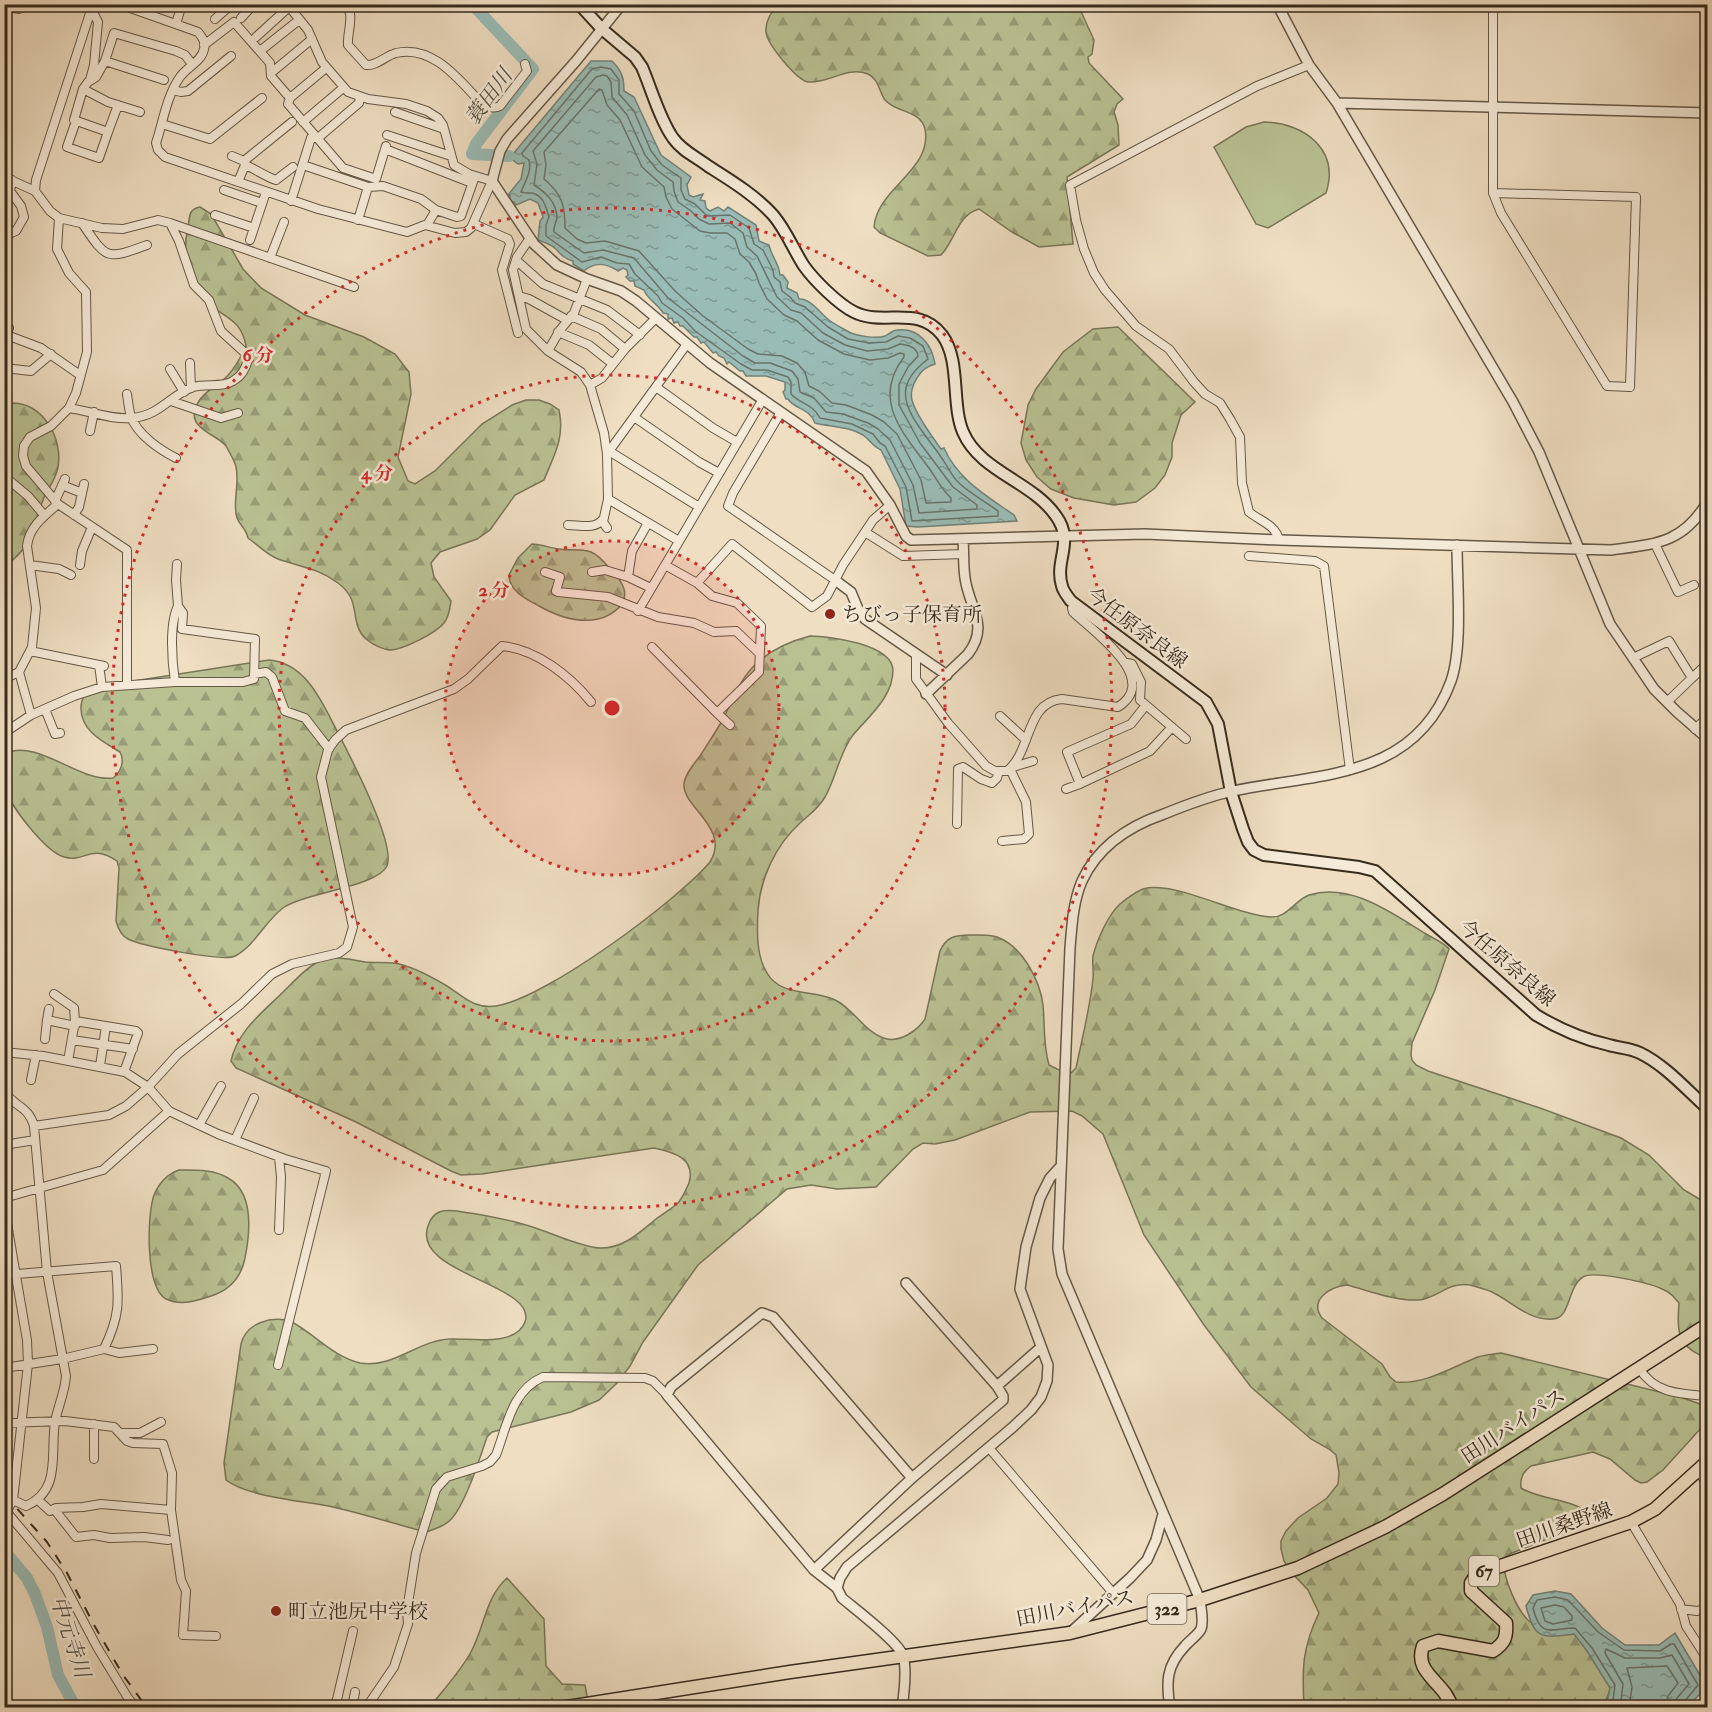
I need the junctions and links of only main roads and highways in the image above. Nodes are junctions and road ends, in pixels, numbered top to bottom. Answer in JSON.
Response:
{"nodes":[{"id":1,"x":579,"y":4,"type":"edge"},
{"id":2,"x":1707,"y":1109,"type":"edge"},
{"id":3,"x":1707,"y":1324,"type":"edge"},
{"id":4,"x":1703,"y":1465,"type":"edge"},
{"id":5,"x":561,"y":1707,"type":"edge"},
{"id":6,"x":1452,"y":1707,"type":"edge"}],
"edges":[{"from":1,"to":2,"type":"main road","name":"今任原奈良線"},
{"from":3,"to":5,"type":"main road","name":"田川バイパス","number":"322"},
{"from":4,"to":6,"type":"main road","name":"田川桑野線","number":"67"}]}
